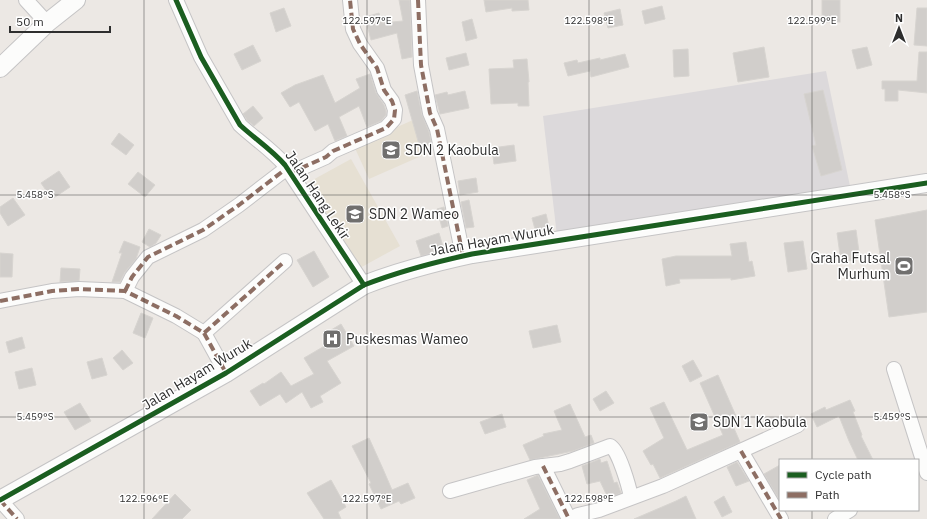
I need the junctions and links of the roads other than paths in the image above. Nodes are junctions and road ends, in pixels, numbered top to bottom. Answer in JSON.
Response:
{"nodes":[{"id":1,"x":26,"y":0,"type":"edge"},
{"id":2,"x":76,"y":0,"type":"edge"},
{"id":3,"x":176,"y":0,"type":"edge"},
{"id":4,"x":350,"y":0,"type":"edge"},
{"id":5,"x":418,"y":0,"type":"edge"},
{"id":6,"x":47,"y":23,"type":"junction"},
{"id":7,"x":0,"y":68,"type":"edge"},
{"id":8,"x":289,"y":171,"type":"junction"},
{"id":9,"x":927,"y":183,"type":"edge"},
{"id":10,"x":463,"y":256,"type":"junction"},
{"id":11,"x":285,"y":261,"type":"dead end"},
{"id":12,"x":364,"y":285,"type":"junction"},
{"id":13,"x":125,"y":290,"type":"junction"},
{"id":14,"x":0,"y":301,"type":"edge"},
{"id":15,"x":204,"y":333,"type":"junction"},
{"id":16,"x":894,"y":369,"type":"dead end"},
{"id":17,"x":226,"y":372,"type":"junction"},
{"id":18,"x":798,"y":425,"type":"dead end"},
{"id":19,"x":740,"y":451,"type":"junction"},
{"id":20,"x":543,"y":466,"type":"junction"},
{"id":21,"x":923,"y":469,"type":"edge"},
{"id":22,"x":450,"y":491,"type":"dead end"},
{"id":23,"x":631,"y":497,"type":"junction"},
{"id":24,"x":0,"y":500,"type":"edge"},
{"id":25,"x":848,"y":511,"type":"edge"},
{"id":26,"x":602,"y":515,"type":"edge"},
{"id":27,"x":17,"y":519,"type":"edge"},
{"id":28,"x":569,"y":519,"type":"edge"},
{"id":29,"x":781,"y":519,"type":"edge"},
{"id":30,"x":835,"y":519,"type":"edge"}],
"edges":[{"from":1,"to":6,"type":"street"},
{"from":2,"to":6,"type":"street"},
{"from":3,"to":8,"type":"street","name":"Jalan Hang Lekir"},
{"from":4,"to":8,"type":"street"},
{"from":5,"to":10,"type":"street"},
{"from":6,"to":7,"type":"street"},
{"from":8,"to":12,"type":"street","name":"Jalan Hang Lekir"},
{"from":8,"to":13,"type":"street"},
{"from":9,"to":10,"type":"street","name":"Jalan Hayam Wuruk"},
{"from":10,"to":12,"type":"street","name":"Jalan Hayam Wuruk"},
{"from":11,"to":15,"type":"street"},
{"from":12,"to":17,"type":"street","name":"Jalan Hayam Wuruk"},
{"from":13,"to":14,"type":"street"},
{"from":13,"to":15,"type":"street"},
{"from":15,"to":17,"type":"street"},
{"from":16,"to":21,"type":"street"},
{"from":17,"to":24,"type":"street","name":"Jalan Hayam Wuruk"},
{"from":18,"to":19,"type":"street"},
{"from":19,"to":23,"type":"street"},
{"from":19,"to":29,"type":"street"},
{"from":20,"to":22,"type":"street"},
{"from":20,"to":23,"type":"street"},
{"from":20,"to":28,"type":"street"},
{"from":23,"to":26,"type":"street"},
{"from":24,"to":27,"type":"street"},
{"from":25,"to":30,"type":"street"},
{"from":26,"to":28,"type":"street"}]}
